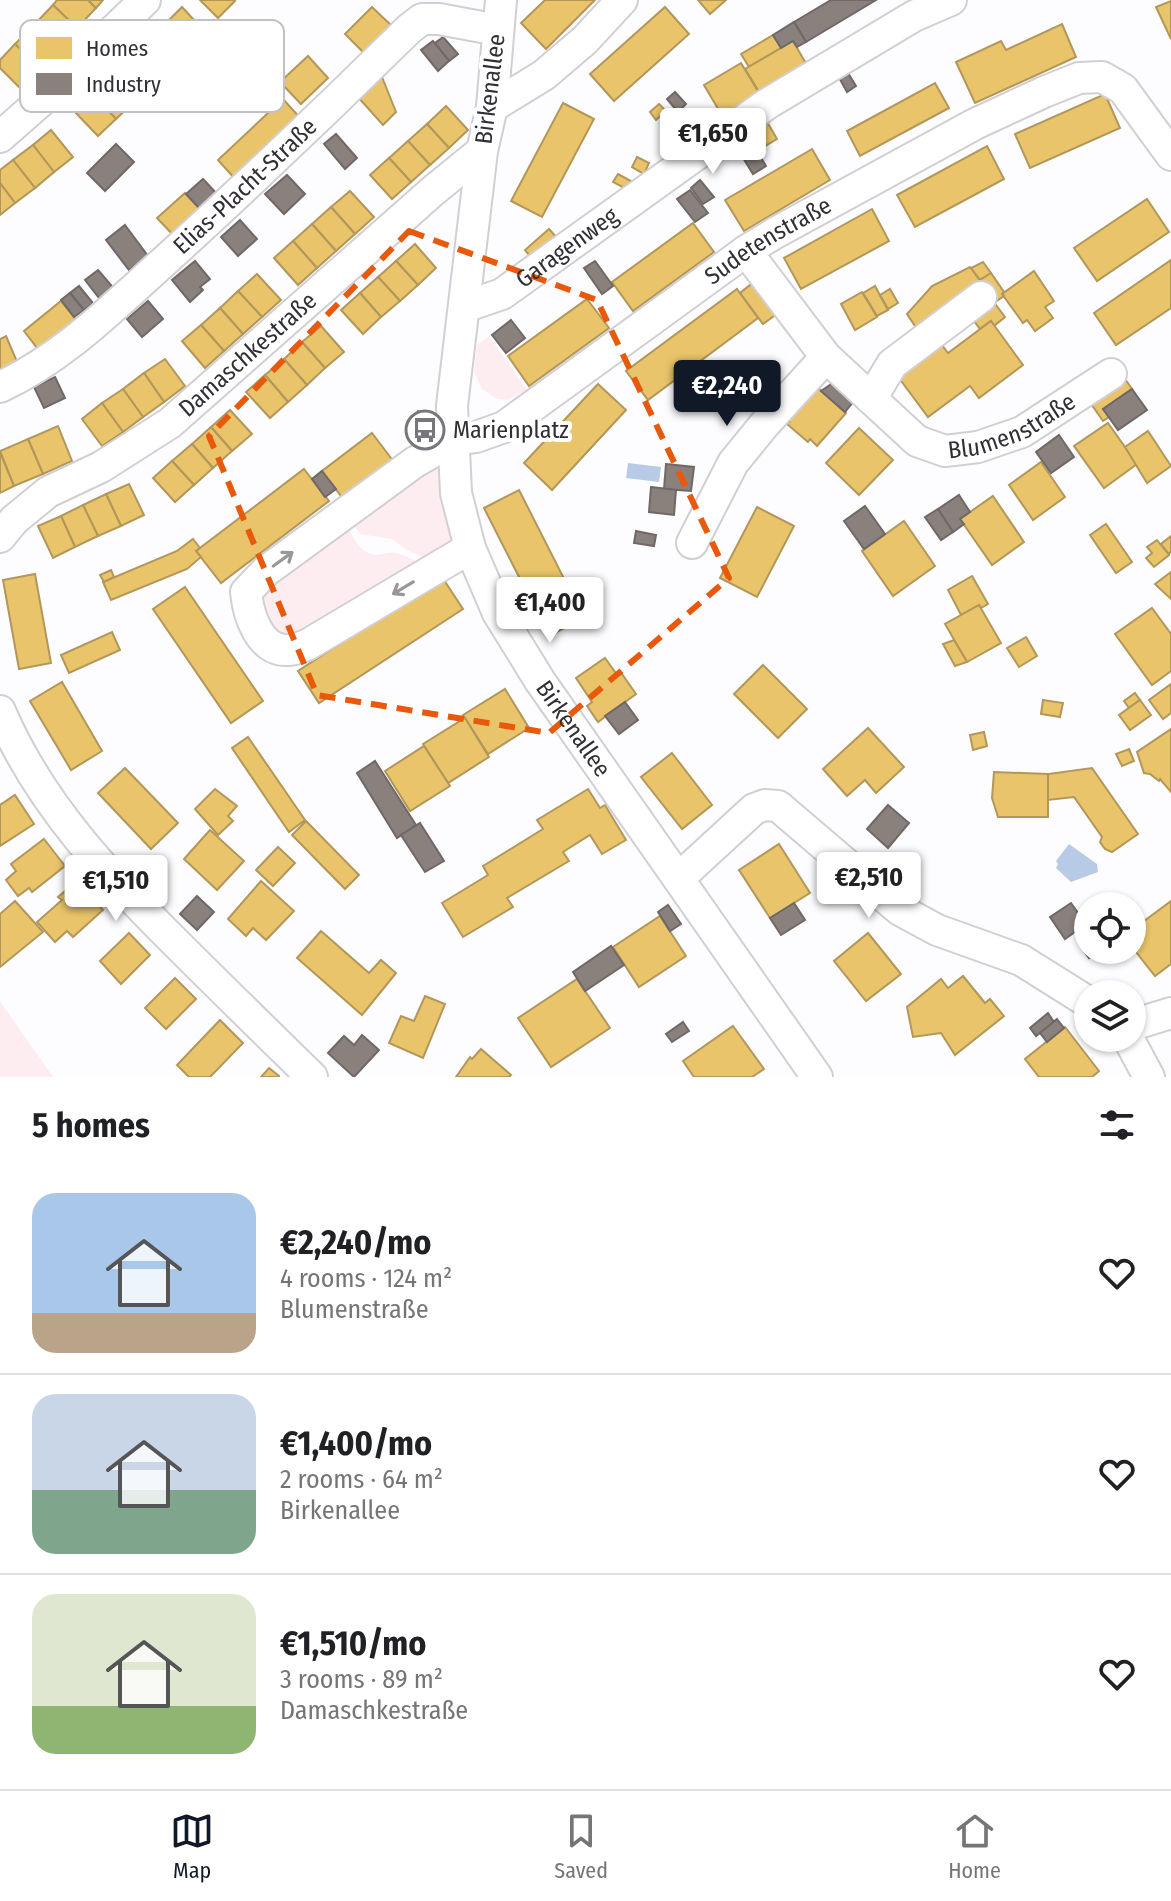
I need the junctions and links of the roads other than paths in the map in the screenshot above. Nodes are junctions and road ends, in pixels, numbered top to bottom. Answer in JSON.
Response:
{"nodes":[{"id":1,"x":145,"y":0,"type":"edge"},
{"id":2,"x":622,"y":0,"type":"edge"},
{"id":3,"x":951,"y":0,"type":"edge"},
{"id":4,"x":499,"y":15,"type":"edge"},
{"id":5,"x":125,"y":20,"type":"edge"},
{"id":6,"x":492,"y":107,"type":"junction"},
{"id":7,"x":28,"y":112,"type":"edge"},
{"id":8,"x":0,"y":137,"type":"edge"},
{"id":9,"x":482,"y":151,"type":"junction"},
{"id":10,"x":1171,"y":155,"type":"edge"},
{"id":11,"x":746,"y":251,"type":"junction"},
{"id":12,"x":981,"y":297,"type":"dead end"},
{"id":13,"x":464,"y":307,"type":"junction"},
{"id":14,"x":826,"y":357,"type":"junction"},
{"id":15,"x":1111,"y":374,"type":"dead end"},
{"id":16,"x":0,"y":387,"type":"edge"},
{"id":17,"x":871,"y":399,"type":"junction"},
{"id":18,"x":454,"y":440,"type":"junction"},
{"id":19,"x":0,"y":537,"type":"edge"},
{"id":20,"x":692,"y":543,"type":"dead end"},
{"id":21,"x":470,"y":548,"type":"junction"},
{"id":22,"x":0,"y":711,"type":"edge"},
{"id":23,"x":679,"y":878,"type":"junction"},
{"id":24,"x":1074,"y":993,"type":"edge"},
{"id":25,"x":1171,"y":1013,"type":"edge"},
{"id":26,"x":1146,"y":1021,"type":"edge"},
{"id":27,"x":1136,"y":1052,"type":"edge"},
{"id":28,"x":312,"y":1077,"type":"edge"},
{"id":29,"x":817,"y":1077,"type":"edge"},
{"id":30,"x":1149,"y":1077,"type":"edge"}],
"edges":[{"from":1,"to":5,"type":"street"},
{"from":2,"to":6,"type":"street"},
{"from":3,"to":13,"type":"street","name":"Garagenweg"},
{"from":4,"to":6,"type":"street","name":"Birkenallee"},
{"from":4,"to":16,"type":"street","name":"Elias-Placht-Straße"},
{"from":6,"to":9,"type":"street","name":"Birkenallee"},
{"from":7,"to":8,"type":"street"},
{"from":9,"to":13,"type":"street","name":"Birkenallee"},
{"from":9,"to":19,"type":"street","name":"Damaschkestraße"},
{"from":10,"to":11,"type":"street","name":"Sudetenstraße"},
{"from":11,"to":14,"type":"street","name":"Blumenstraße"},
{"from":11,"to":18,"type":"street","name":"Sudetenstraße"},
{"from":12,"to":17,"type":"street"},
{"from":13,"to":18,"type":"street","name":"Birkenallee"},
{"from":14,"to":17,"type":"street","name":"Blumenstraße"},
{"from":14,"to":20,"type":"street"},
{"from":15,"to":17,"type":"street","name":"Blumenstraße"},
{"from":18,"to":21,"type":"street","name":"Birkenallee"},
{"from":21,"to":18,"type":"street","one_way":true},
{"from":21,"to":23,"type":"street","name":"Birkenallee"},
{"from":22,"to":28,"type":"street"},
{"from":23,"to":24,"type":"street"},
{"from":23,"to":29,"type":"street","name":"Birkenallee"},
{"from":25,"to":26,"type":"street"},
{"from":27,"to":30,"type":"street"}]}
